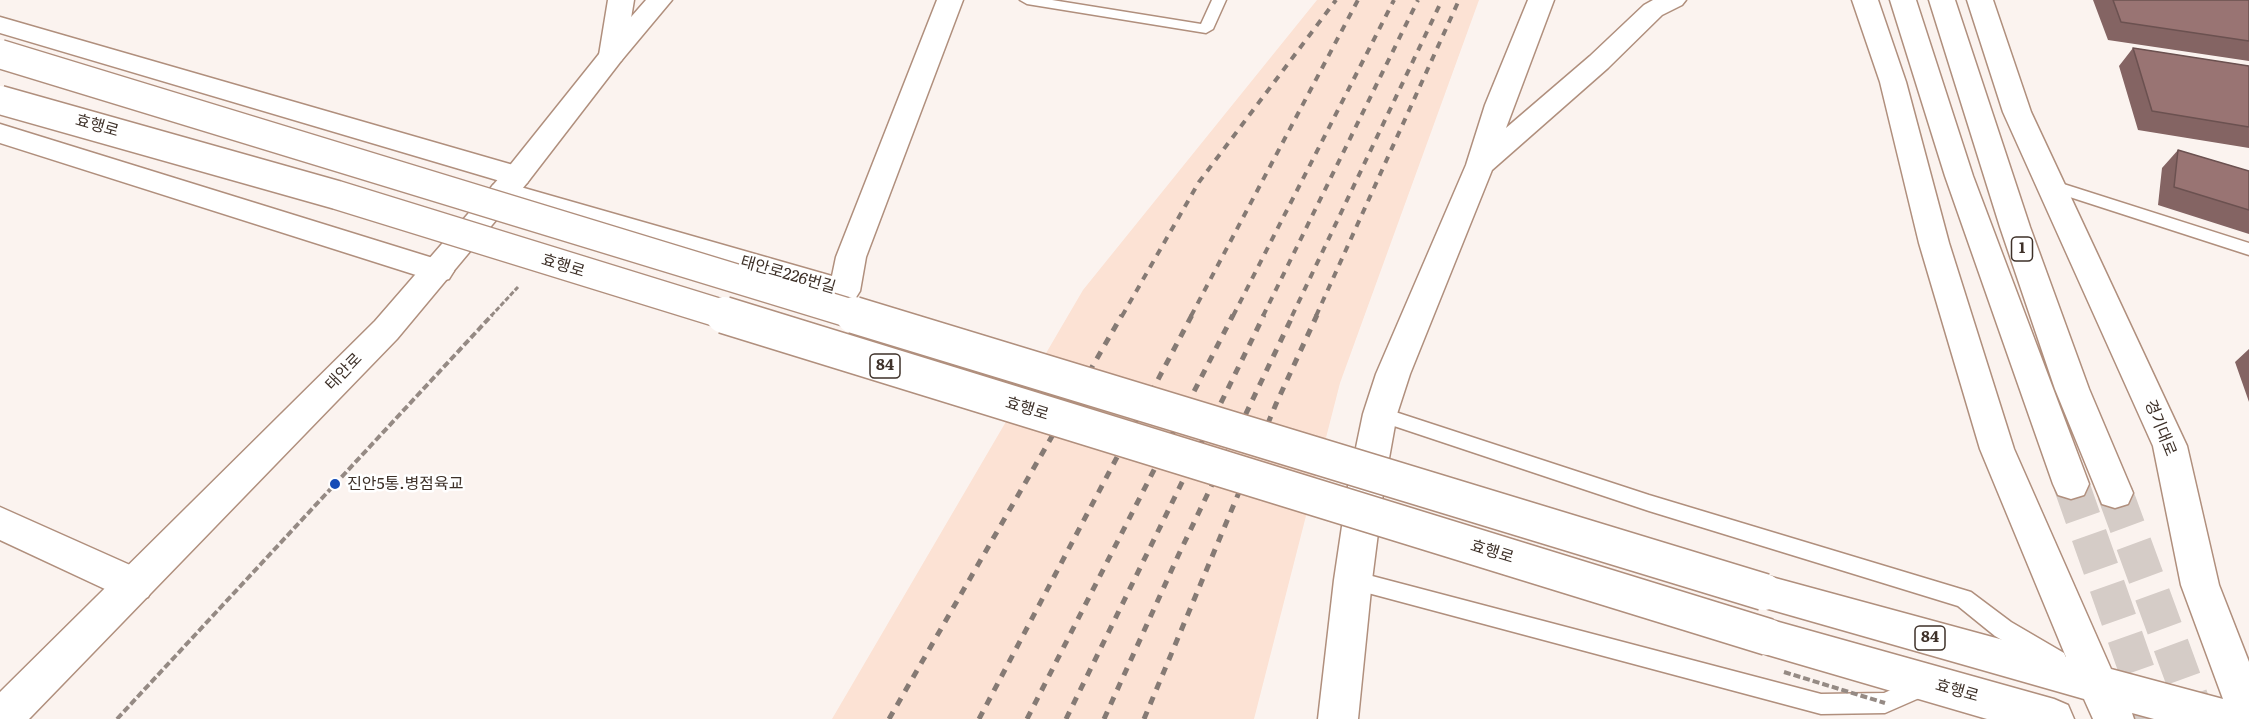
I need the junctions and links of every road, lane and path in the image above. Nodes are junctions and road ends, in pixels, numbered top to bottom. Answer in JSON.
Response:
{"nodes":[{"id":1,"x":621,"y":0,"type":"edge"},
{"id":2,"x":659,"y":0,"type":"edge"},
{"id":3,"x":950,"y":0,"type":"edge"},
{"id":4,"x":1027,"y":0,"type":"edge"},
{"id":5,"x":1219,"y":0,"type":"edge"},
{"id":6,"x":1541,"y":0,"type":"edge"},
{"id":7,"x":1672,"y":0,"type":"edge"},
{"id":8,"x":1865,"y":0,"type":"edge"},
{"id":9,"x":1903,"y":0,"type":"edge"},
{"id":10,"x":1942,"y":0,"type":"edge"},
{"id":11,"x":1980,"y":0,"type":"edge"},
{"id":12,"x":0,"y":25,"type":"edge"},
{"id":13,"x":0,"y":54,"type":"edge"},
{"id":14,"x":612,"y":55,"type":"junction"},
{"id":15,"x":0,"y":100,"type":"edge"},
{"id":16,"x":0,"y":133,"type":"edge"},
{"id":17,"x":1480,"y":165,"type":"junction"},
{"id":18,"x":510,"y":184,"type":"junction"},
{"id":19,"x":2051,"y":185,"type":"junction"},
{"id":20,"x":2249,"y":249,"type":"edge"},
{"id":21,"x":438,"y":271,"type":"junction"},
{"id":22,"x":519,"y":286,"type":"dead end"},
{"id":23,"x":1380,"y":414,"type":"junction"},
{"id":24,"x":2071,"y":484,"type":"tunnel mouth"},
{"id":25,"x":2115,"y":493,"type":"tunnel mouth"},
{"id":26,"x":0,"y":523,"type":"edge"},
{"id":27,"x":1353,"y":580,"type":"junction"},
{"id":28,"x":135,"y":585,"type":"junction"},
{"id":29,"x":1929,"y":683,"type":"junction"},
{"id":30,"x":2097,"y":684,"type":"junction"},
{"id":31,"x":2249,"y":716,"type":"edge"},
{"id":32,"x":1,"y":719,"type":"edge"},
{"id":33,"x":117,"y":719,"type":"edge"},
{"id":34,"x":1338,"y":719,"type":"edge"},
{"id":35,"x":2054,"y":719,"type":"edge"},
{"id":36,"x":2114,"y":719,"type":"edge"},
{"id":37,"x":2223,"y":719,"type":"edge"}],
"edges":[{"from":1,"to":14,"type":"main road"},
{"from":2,"to":14,"type":"main road","name":"태안로"},
{"from":3,"to":18,"type":"main road","name":"태안로226번길"},
{"from":4,"to":5,"type":"lane"},
{"from":6,"to":17,"type":"main road"},
{"from":7,"to":17,"type":"main road"},
{"from":8,"to":30,"type":"main road"},
{"from":9,"to":24,"type":"main road","number":"1"},
{"from":10,"to":25,"type":"main road","number":"1"},
{"from":11,"to":19,"type":"main road","name":"경기대로"},
{"from":12,"to":18,"type":"main road"},
{"from":13,"to":30,"type":"main road","number":"84","bridge":true},
{"from":14,"to":18,"type":"main road","name":"태안로"},
{"from":15,"to":29,"type":"main road","name":"효행로","number":"84","bridge":true},
{"from":16,"to":21,"type":"main road"},
{"from":17,"to":23,"type":"main road"},
{"from":18,"to":21,"type":"main road","name":"태안로"},
{"from":19,"to":20,"type":"lane"},
{"from":19,"to":31,"type":"main road","name":"경기대로"},
{"from":21,"to":28,"type":"main road","name":"태안로"},
{"from":22,"to":33,"type":"path"},
{"from":23,"to":27,"type":"main road"},
{"from":23,"to":30,"type":"lane"},
{"from":26,"to":28,"type":"main road"},
{"from":27,"to":29,"type":"lane"},
{"from":27,"to":34,"type":"main road"},
{"from":28,"to":32,"type":"main road","name":"태안로"},
{"from":29,"to":35,"type":"main road","name":"효행로","number":"84"},
{"from":30,"to":36,"type":"main road"},
{"from":30,"to":37,"type":"main road","number":"84"}]}
